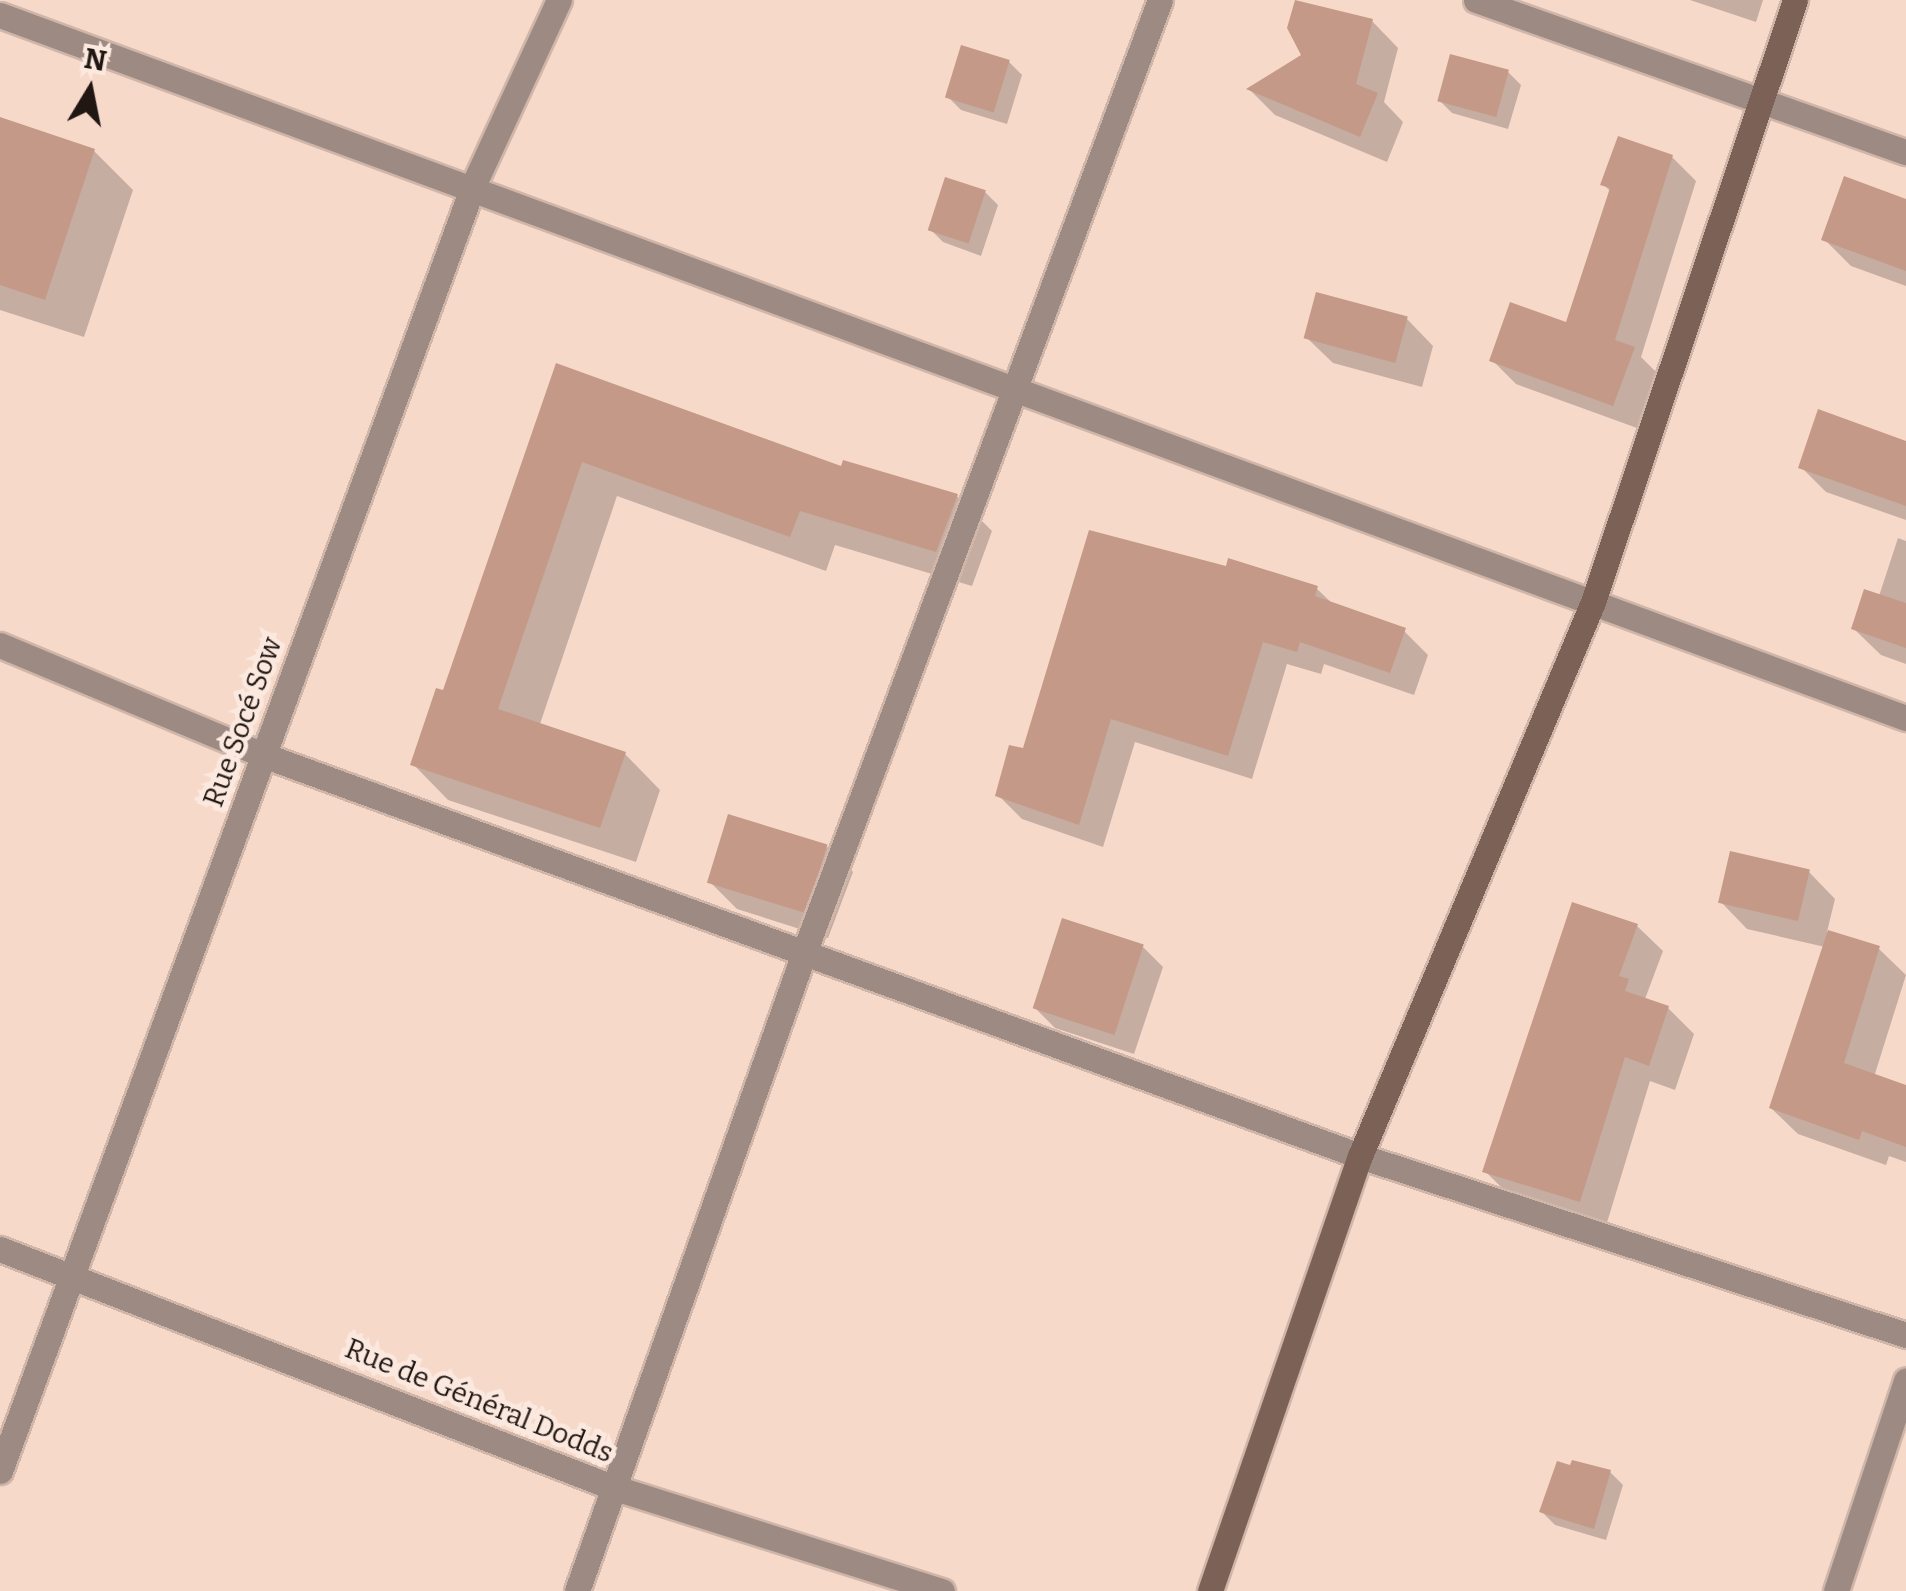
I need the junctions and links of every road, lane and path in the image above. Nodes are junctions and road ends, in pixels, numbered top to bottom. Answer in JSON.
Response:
{"nodes":[{"id":1,"x":558,"y":0,"type":"edge"},
{"id":2,"x":1160,"y":0,"type":"edge"},
{"id":3,"x":1476,"y":0,"type":"edge"},
{"id":4,"x":1796,"y":0,"type":"edge"},
{"id":5,"x":0,"y":15,"type":"edge"},
{"id":6,"x":1760,"y":101,"type":"junction"},
{"id":7,"x":1906,"y":152,"type":"edge"},
{"id":8,"x":473,"y":186,"type":"junction"},
{"id":9,"x":1018,"y":388,"type":"junction"},
{"id":10,"x":1592,"y":602,"type":"junction"},
{"id":11,"x":0,"y":645,"type":"edge"},
{"id":12,"x":1906,"y":718,"type":"edge"},
{"id":13,"x":263,"y":755,"type":"junction"},
{"id":14,"x":804,"y":953,"type":"junction"},
{"id":15,"x":1360,"y":1156,"type":"junction"},
{"id":16,"x":0,"y":1249,"type":"edge"},
{"id":17,"x":71,"y":1273,"type":"junction"},
{"id":18,"x":1906,"y":1335,"type":"edge"},
{"id":19,"x":1906,"y":1380,"type":"edge"},
{"id":20,"x":0,"y":1471,"type":"edge"},
{"id":21,"x":612,"y":1486,"type":"junction"},
{"id":22,"x":577,"y":1591,"type":"edge"},
{"id":23,"x":942,"y":1591,"type":"edge"},
{"id":24,"x":1210,"y":1591,"type":"edge"},
{"id":25,"x":1836,"y":1591,"type":"edge"}],
"edges":[{"from":1,"to":8,"type":"street","name":"Rue Socé Sow"},
{"from":2,"to":9,"type":"street"},
{"from":3,"to":6,"type":"street"},
{"from":4,"to":6,"type":"street"},
{"from":5,"to":8,"type":"street"},
{"from":6,"to":7,"type":"street"},
{"from":6,"to":10,"type":"street"},
{"from":8,"to":9,"type":"street"},
{"from":8,"to":13,"type":"street","name":"Rue Socé Sow"},
{"from":9,"to":10,"type":"street"},
{"from":9,"to":14,"type":"street"},
{"from":10,"to":12,"type":"street"},
{"from":10,"to":15,"type":"street"},
{"from":11,"to":13,"type":"street"},
{"from":13,"to":14,"type":"street"},
{"from":13,"to":17,"type":"street","name":"Rue Socé Sow"},
{"from":14,"to":15,"type":"street"},
{"from":14,"to":21,"type":"street"},
{"from":15,"to":18,"type":"street"},
{"from":15,"to":24,"type":"street"},
{"from":16,"to":17,"type":"street","name":"Rue de Général Dodds"},
{"from":17,"to":20,"type":"street","name":"Rue Socé Sow"},
{"from":17,"to":21,"type":"street","name":"Rue de Général Dodds"},
{"from":19,"to":25,"type":"street"},
{"from":21,"to":22,"type":"street"},
{"from":21,"to":23,"type":"street","name":"Rue de Général Dodds"}]}
